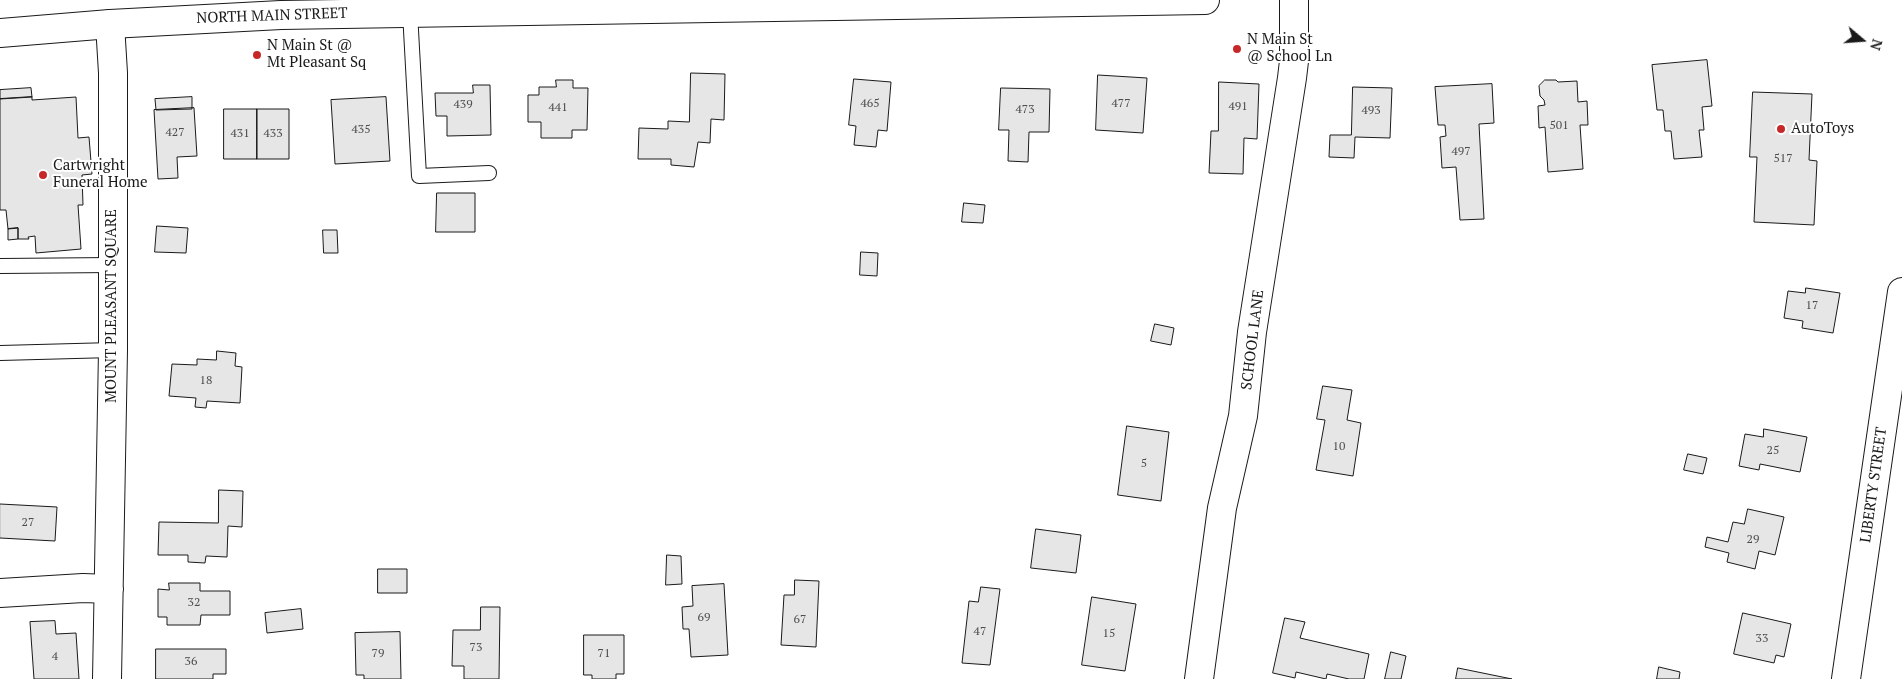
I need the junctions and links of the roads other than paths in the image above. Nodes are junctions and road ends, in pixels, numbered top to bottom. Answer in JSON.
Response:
{"nodes":[{"id":1,"x":1205,"y":0,"type":"edge"},
{"id":2,"x":1294,"y":0,"type":"edge"},
{"id":3,"x":1043,"y":1,"type":"edge"},
{"id":4,"x":1125,"y":1,"type":"edge"},
{"id":5,"x":553,"y":5,"type":"edge"},
{"id":6,"x":245,"y":8,"type":"edge"},
{"id":7,"x":410,"y":12,"type":"junction"},
{"id":8,"x":110,"y":24,"type":"junction"},
{"id":9,"x":0,"y":33,"type":"edge"},
{"id":10,"x":489,"y":174,"type":"dead end"},
{"id":11,"x":113,"y":265,"type":"junction"},
{"id":12,"x":0,"y":266,"type":"edge"},
{"id":13,"x":1902,"y":292,"type":"edge"},
{"id":14,"x":113,"y":350,"type":"junction"},
{"id":15,"x":0,"y":353,"type":"edge"},
{"id":16,"x":108,"y":589,"type":"junction"},
{"id":17,"x":0,"y":593,"type":"edge"},
{"id":18,"x":107,"y":679,"type":"edge"},
{"id":19,"x":1199,"y":679,"type":"edge"},
{"id":20,"x":1846,"y":679,"type":"edge"}],
"edges":[{"from":1,"to":4,"type":"main road","name":"NORTH MAIN STREET"},
{"from":2,"to":19,"type":"main road","name":"SCHOOL LANE"},
{"from":3,"to":4,"type":"main road","name":"NORTH MAIN STREET"},
{"from":3,"to":5,"type":"main road","name":"NORTH MAIN STREET"},
{"from":5,"to":7,"type":"main road","name":"NORTH MAIN STREET"},
{"from":6,"to":7,"type":"main road","name":"NORTH MAIN STREET"},
{"from":6,"to":8,"type":"main road","name":"NORTH MAIN STREET"},
{"from":7,"to":10,"type":"lane"},
{"from":8,"to":9,"type":"main road","name":"NORTH MAIN STREET"},
{"from":8,"to":11,"type":"main road","name":"MOUNT PLEASANT SQUARE"},
{"from":11,"to":12,"type":"lane"},
{"from":11,"to":14,"type":"main road","name":"MOUNT PLEASANT SQUARE"},
{"from":13,"to":20,"type":"main road","name":"LIBERTY STREET"},
{"from":14,"to":15,"type":"lane"},
{"from":14,"to":16,"type":"main road","name":"MOUNT PLEASANT SQUARE"},
{"from":16,"to":17,"type":"main road"},
{"from":16,"to":18,"type":"main road","name":"MOUNT PLEASANT SQUARE"}]}
